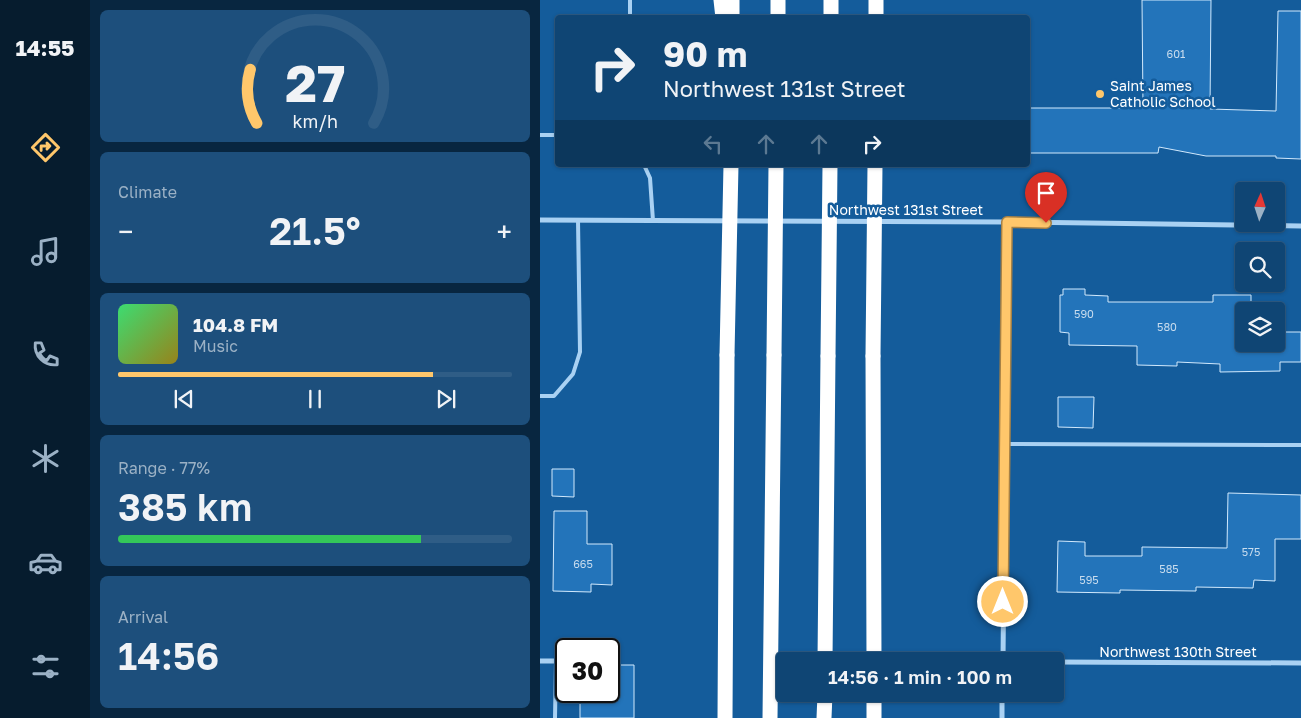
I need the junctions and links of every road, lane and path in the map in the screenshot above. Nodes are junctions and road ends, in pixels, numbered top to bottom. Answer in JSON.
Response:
{"nodes":[{"id":1,"x":630,"y":0,"type":"edge"},
{"id":2,"x":721,"y":0,"type":"edge"},
{"id":3,"x":732,"y":0,"type":"edge"},
{"id":4,"x":778,"y":0,"type":"edge"},
{"id":5,"x":831,"y":0,"type":"edge"},
{"id":6,"x":876,"y":0,"type":"edge"},
{"id":7,"x":630,"y":15,"type":"edge"},
{"id":8,"x":723,"y":15,"type":"edge"},
{"id":9,"x":732,"y":15,"type":"edge"},
{"id":10,"x":778,"y":15,"type":"edge"},
{"id":11,"x":831,"y":15,"type":"edge"},
{"id":12,"x":876,"y":15,"type":"edge"},
{"id":13,"x":540,"y":135,"type":"edge"},
{"id":14,"x":555,"y":135,"type":"edge"},
{"id":15,"x":645,"y":167,"type":"edge"},
{"id":16,"x":731,"y":167,"type":"edge"},
{"id":17,"x":776,"y":167,"type":"edge"},
{"id":18,"x":830,"y":167,"type":"edge"},
{"id":19,"x":875,"y":167,"type":"edge"},
{"id":20,"x":540,"y":220,"type":"edge"},
{"id":21,"x":578,"y":220,"type":"junction"},
{"id":22,"x":653,"y":221,"type":"junction"},
{"id":23,"x":1007,"y":222,"type":"junction"},
{"id":24,"x":1301,"y":226,"type":"edge"},
{"id":25,"x":540,"y":396,"type":"edge"},
{"id":26,"x":1004,"y":444,"type":"junction"},
{"id":27,"x":1301,"y":445,"type":"edge"},
{"id":28,"x":825,"y":652,"type":"edge"},
{"id":29,"x":874,"y":652,"type":"edge"},
{"id":30,"x":1003,"y":652,"type":"edge"},
{"id":31,"x":540,"y":661,"type":"edge"},
{"id":32,"x":555,"y":661,"type":"edge"},
{"id":33,"x":1064,"y":662,"type":"edge"},
{"id":34,"x":1301,"y":663,"type":"edge"},
{"id":35,"x":825,"y":702,"type":"edge"},
{"id":36,"x":874,"y":702,"type":"edge"},
{"id":37,"x":1002,"y":702,"type":"edge"},
{"id":38,"x":555,"y":703,"type":"edge"},
{"id":39,"x":555,"y":718,"type":"edge"},
{"id":40,"x":725,"y":718,"type":"edge"},
{"id":41,"x":770,"y":718,"type":"edge"},
{"id":42,"x":824,"y":718,"type":"edge"},
{"id":43,"x":874,"y":718,"type":"edge"},
{"id":44,"x":1002,"y":718,"type":"edge"}],
"edges":[{"from":1,"to":7,"type":"lane"},
{"from":2,"to":8,"type":"highway"},
{"from":3,"to":9,"type":"highway"},
{"from":4,"to":10,"type":"highway"},
{"from":5,"to":11,"type":"highway"},
{"from":6,"to":12,"type":"highway"},
{"from":13,"to":14,"type":"lane"},
{"from":15,"to":22,"type":"lane"},
{"from":16,"to":40,"type":"highway","bridge":true},
{"from":17,"to":41,"type":"highway","bridge":true},
{"from":18,"to":28,"type":"highway","bridge":true},
{"from":19,"to":29,"type":"highway","bridge":true},
{"from":20,"to":21,"type":"street","name":"Northwest 131st Street"},
{"from":21,"to":22,"type":"street","name":"Northwest 131st Street"},
{"from":21,"to":25,"type":"lane"},
{"from":22,"to":23,"type":"street","name":"Northwest 131st Street"},
{"from":23,"to":24,"type":"street","name":"Northwest 131st Street"},
{"from":23,"to":26,"type":"street"},
{"from":26,"to":27,"type":"lane"},
{"from":26,"to":30,"type":"street"},
{"from":31,"to":32,"type":"street"},
{"from":33,"to":34,"type":"street","name":"Northwest 130th Street"},
{"from":35,"to":42,"type":"highway"},
{"from":36,"to":43,"type":"highway"},
{"from":37,"to":44,"type":"street"},
{"from":38,"to":39,"type":"lane"}]}
